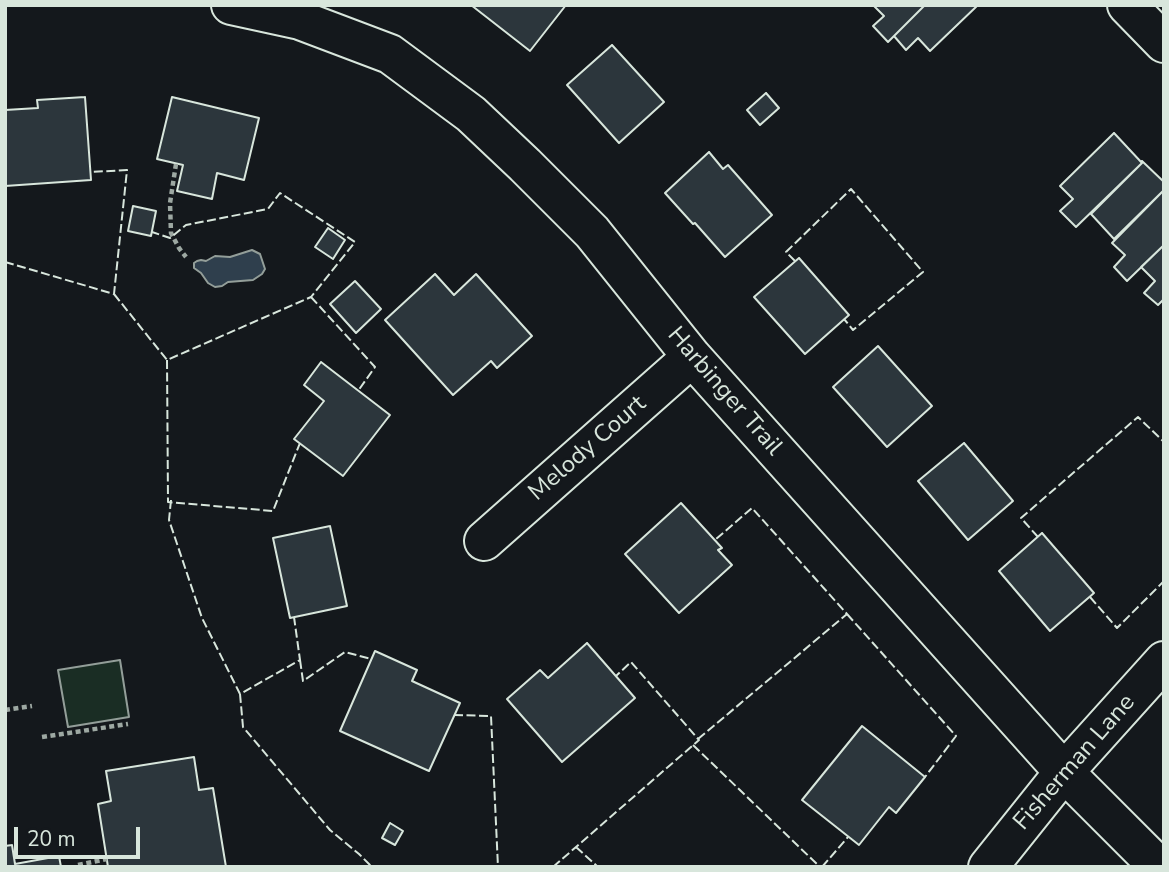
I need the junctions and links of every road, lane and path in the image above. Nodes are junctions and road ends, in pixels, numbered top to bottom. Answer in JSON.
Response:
{"nodes":[{"id":1,"x":231,"y":5,"type":"edge"},
{"id":2,"x":1127,"y":5,"type":"edge"},
{"id":3,"x":1164,"y":43,"type":"edge"},
{"id":4,"x":176,"y":164,"type":"dead end"},
{"id":5,"x":186,"y":257,"type":"dead end"},
{"id":6,"x":692,"y":358,"type":"junction"},
{"id":7,"x":484,"y":541,"type":"dead end"},
{"id":8,"x":1164,"y":661,"type":"edge"},
{"id":9,"x":32,"y":706,"type":"dead end"},
{"id":10,"x":5,"y":710,"type":"edge"},
{"id":11,"x":128,"y":724,"type":"dead end"},
{"id":12,"x":42,"y":737,"type":"dead end"},
{"id":13,"x":1064,"y":772,"type":"junction"},
{"id":14,"x":107,"y":859,"type":"dead end"},
{"id":15,"x":78,"y":865,"type":"dead end"},
{"id":16,"x":988,"y":867,"type":"edge"},
{"id":17,"x":1159,"y":867,"type":"edge"}],
"edges":[{"from":1,"to":6,"type":"street","name":"Harbinger Trail"},
{"from":2,"to":3,"type":"street"},
{"from":4,"to":5,"type":"path"},
{"from":6,"to":7,"type":"street","name":"Melody Court"},
{"from":6,"to":13,"type":"street","name":"Harbinger Trail"},
{"from":8,"to":13,"type":"street","name":"Fisherman Lane"},
{"from":9,"to":10,"type":"path"},
{"from":11,"to":12,"type":"path"},
{"from":13,"to":16,"type":"street","name":"Fisherman Lane"},
{"from":13,"to":17,"type":"street","name":"Harbinger Trail"},
{"from":14,"to":15,"type":"path"}]}
